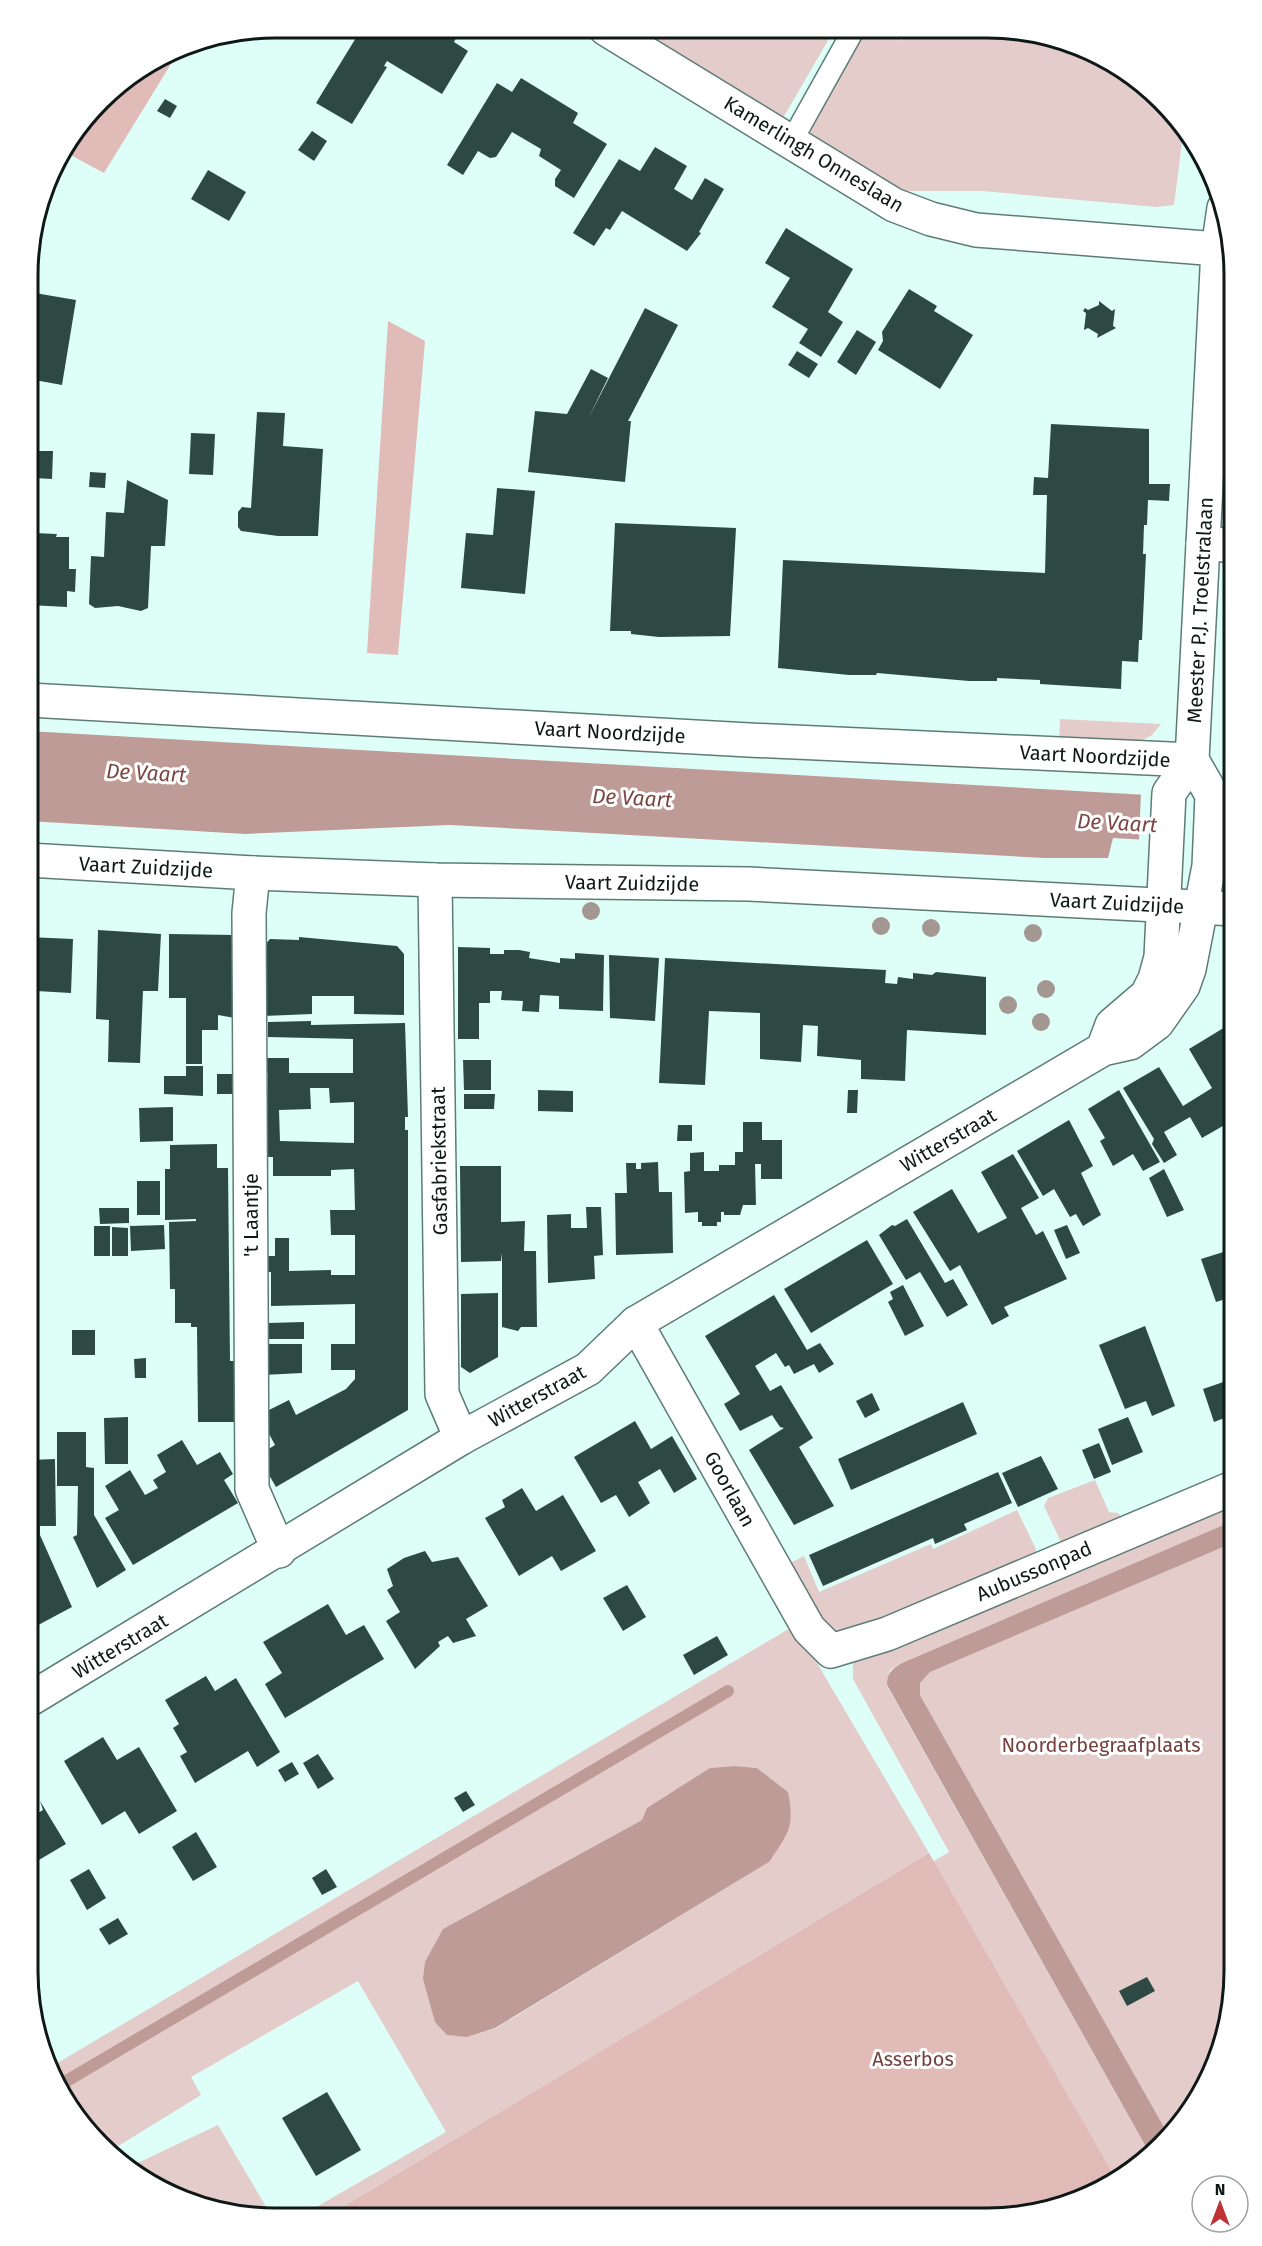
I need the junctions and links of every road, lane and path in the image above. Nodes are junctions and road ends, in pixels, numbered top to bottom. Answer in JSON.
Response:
{"nodes":[{"id":1,"x":621,"y":38,"type":"edge"},
{"id":2,"x":849,"y":38,"type":"edge"},
{"id":3,"x":791,"y":142,"type":"junction"},
{"id":4,"x":1220,"y":232,"type":"edge"},
{"id":5,"x":1218,"y":249,"type":"junction"},
{"id":6,"x":1203,"y":543,"type":"junction"},
{"id":7,"x":1224,"y":545,"type":"edge"},
{"id":8,"x":38,"y":700,"type":"edge"},
{"id":9,"x":1192,"y":760,"type":"junction"},
{"id":10,"x":38,"y":861,"type":"edge"},
{"id":11,"x":253,"y":873,"type":"junction"},
{"id":12,"x":435,"y":880,"type":"junction"},
{"id":13,"x":1165,"y":906,"type":"junction"},
{"id":14,"x":1202,"y":908,"type":"junction"},
{"id":15,"x":1224,"y":909,"type":"edge"},
{"id":16,"x":1103,"y":1049,"type":"junction"},
{"id":17,"x":636,"y":1323,"type":"junction"},
{"id":18,"x":461,"y":1438,"type":"junction"},
{"id":19,"x":1224,"y":1492,"type":"edge"},
{"id":20,"x":279,"y":1551,"type":"junction"},
{"id":21,"x":831,"y":1651,"type":"joint"},
{"id":22,"x":38,"y":1694,"type":"edge"}],
"edges":[{"from":1,"to":3,"type":"street","name":"Kamerlingh Onneslaan"},
{"from":2,"to":3,"type":"lane"},
{"from":3,"to":5,"type":"street","name":"Kamerlingh Onneslaan"},
{"from":4,"to":5,"type":"street","name":"Meester P.J. Troelstralaan"},
{"from":5,"to":6,"type":"street","name":"Meester P.J. Troelstralaan"},
{"from":6,"to":7,"type":"street"},
{"from":6,"to":9,"type":"street","name":"Meester P.J. Troelstralaan"},
{"from":8,"to":9,"type":"street","name":"Vaart Noordzijde"},
{"from":9,"to":13,"type":"street"},
{"from":9,"to":14,"type":"street"},
{"from":10,"to":11,"type":"street","name":"Vaart Zuidzijde"},
{"from":11,"to":12,"type":"street","name":"Vaart Zuidzijde"},
{"from":11,"to":20,"type":"street","name":"'t Laantje"},
{"from":12,"to":13,"type":"street","name":"Vaart Zuidzijde"},
{"from":12,"to":18,"type":"street","name":"Gasfabriekstraat"},
{"from":13,"to":14,"type":"street","name":"Vaart Zuidzijde"},
{"from":13,"to":16,"type":"street"},
{"from":14,"to":15,"type":"street","name":"Vaart Zuidzijde"},
{"from":14,"to":16,"type":"street","name":"Witterstraat"},
{"from":16,"to":17,"type":"street","name":"Witterstraat"},
{"from":17,"to":18,"type":"street","name":"Witterstraat"},
{"from":17,"to":21,"type":"street","name":"Goorlaan"},
{"from":18,"to":20,"type":"street","name":"Witterstraat"},
{"from":19,"to":21,"type":"street","name":"Aubussonpad"},
{"from":20,"to":22,"type":"street","name":"Witterstraat"}]}
